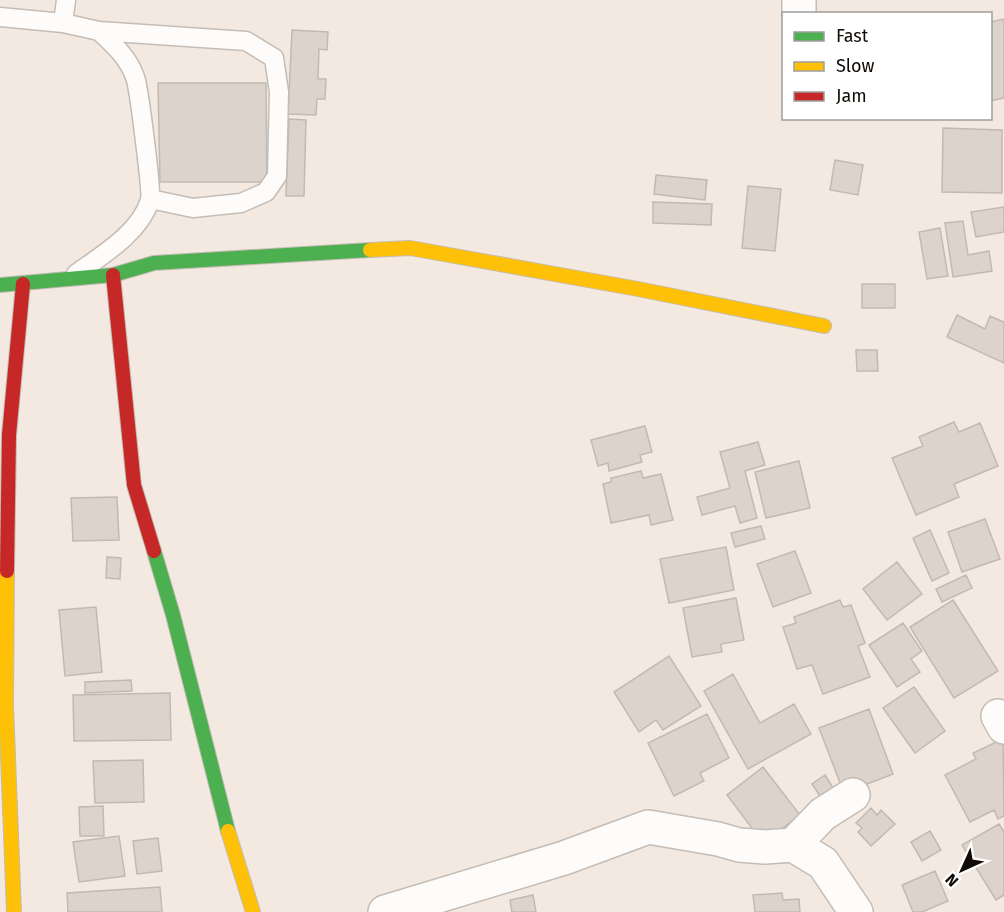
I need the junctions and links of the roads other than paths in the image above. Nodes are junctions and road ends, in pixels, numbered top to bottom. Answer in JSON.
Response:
{"nodes":[{"id":1,"x":66,"y":0,"type":"edge"},
{"id":2,"x":0,"y":17,"type":"edge"},
{"id":3,"x":63,"y":23,"type":"junction"},
{"id":4,"x":99,"y":31,"type":"junction"},
{"id":5,"x":150,"y":199,"type":"junction"},
{"id":6,"x":112,"y":275,"type":"junction"},
{"id":7,"x":70,"y":279,"type":"junction"},
{"id":8,"x":23,"y":284,"type":"junction"},
{"id":9,"x":0,"y":285,"type":"edge"},
{"id":10,"x":824,"y":326,"type":"dead end"},
{"id":11,"x":853,"y":795,"type":"dead end"},
{"id":12,"x":793,"y":845,"type":"junction"},
{"id":13,"x":14,"y":912,"type":"edge"},
{"id":14,"x":252,"y":912,"type":"edge"},
{"id":15,"x":385,"y":912,"type":"edge"},
{"id":16,"x":856,"y":912,"type":"edge"}],
"edges":[{"from":1,"to":3,"type":"lane"},
{"from":2,"to":3,"type":"lane"},
{"from":3,"to":4,"type":"lane"},
{"from":4,"to":5,"type":"lane"},
{"from":4,"to":5,"type":"lane"},
{"from":5,"to":7,"type":"lane"},
{"from":6,"to":7,"type":"street"},
{"from":6,"to":10,"type":"street"},
{"from":6,"to":14,"type":"street"},
{"from":7,"to":8,"type":"street"},
{"from":8,"to":9,"type":"street"},
{"from":8,"to":13,"type":"street"},
{"from":11,"to":12,"type":"street"},
{"from":12,"to":15,"type":"street"},
{"from":12,"to":16,"type":"street"}]}
